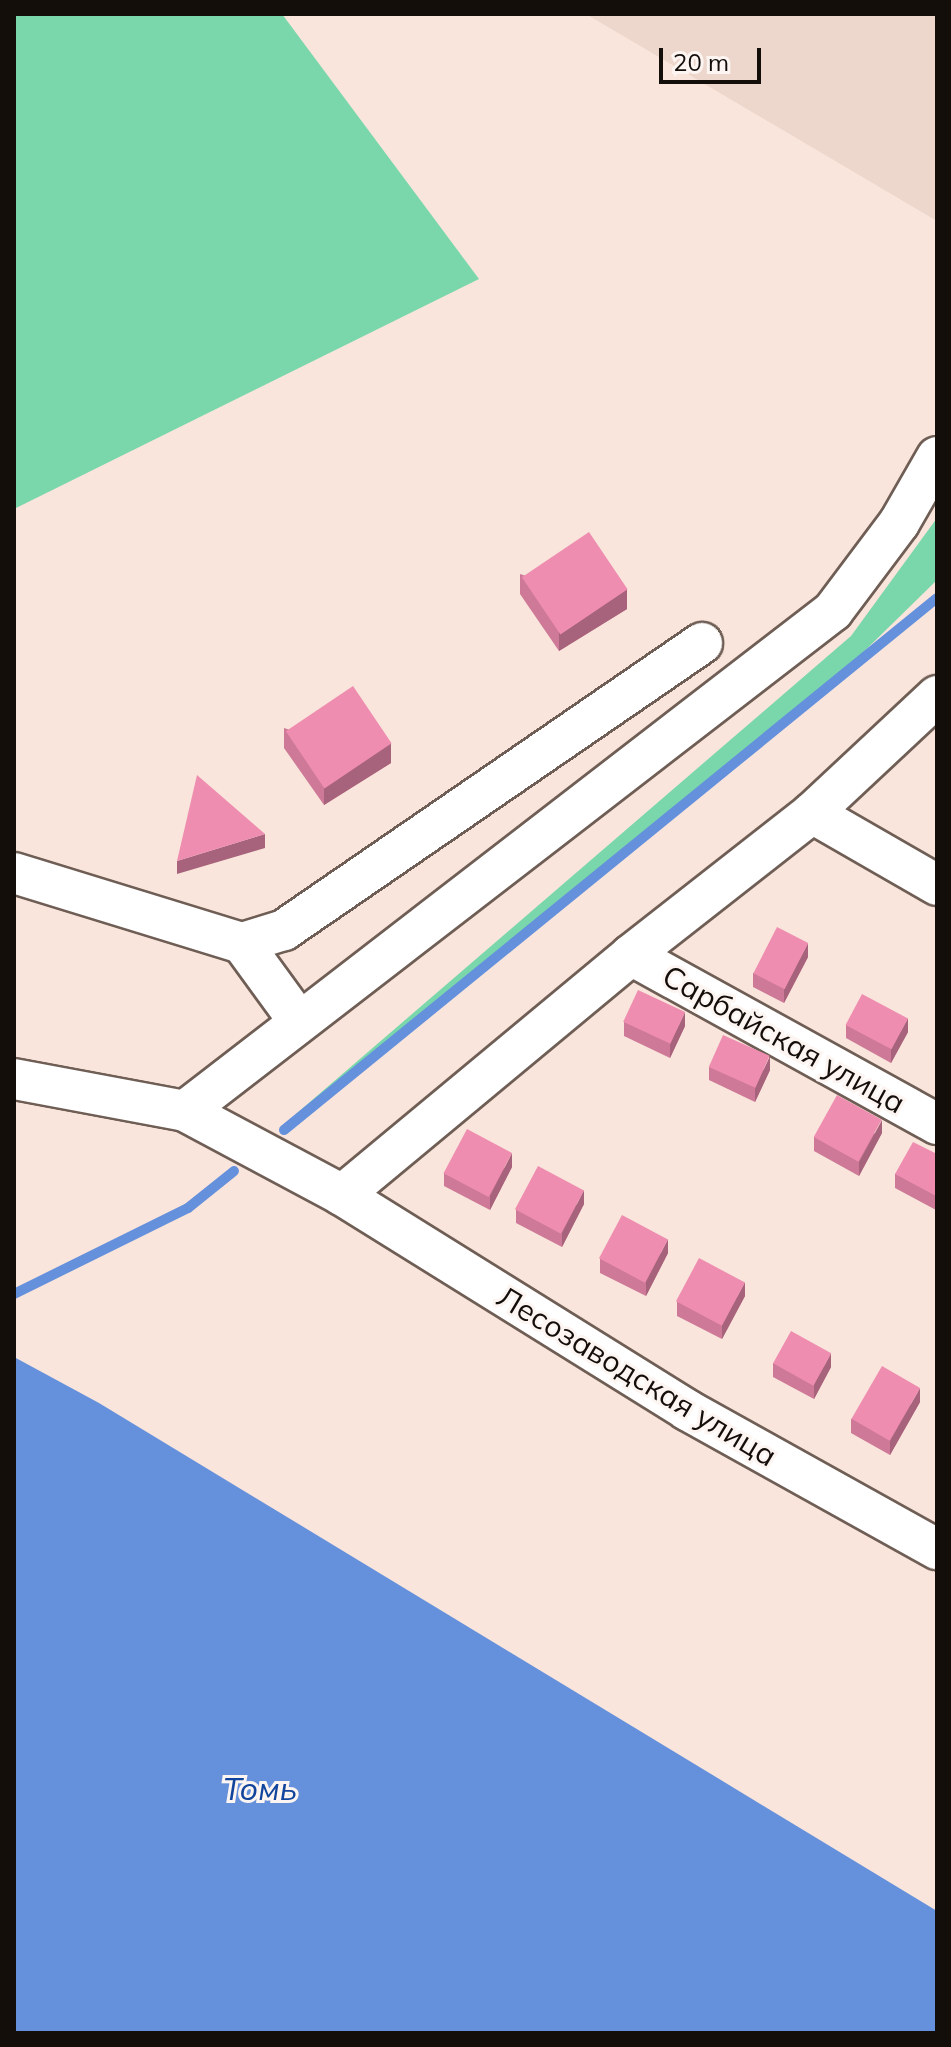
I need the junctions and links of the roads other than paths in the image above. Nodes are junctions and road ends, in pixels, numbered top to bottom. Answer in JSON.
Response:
{"nodes":[{"id":1,"x":937,"y":457,"type":"edge"},
{"id":2,"x":702,"y":643,"type":"dead end"},
{"id":3,"x":937,"y":696,"type":"edge"},
{"id":4,"x":812,"y":813,"type":"junction"},
{"id":5,"x":14,"y":873,"type":"edge"},
{"id":6,"x":937,"y":885,"type":"edge"},
{"id":7,"x":242,"y":943,"type":"junction"},
{"id":8,"x":631,"y":955,"type":"junction"},
{"id":9,"x":298,"y":1020,"type":"junction"},
{"id":10,"x":14,"y":1079,"type":"edge"},
{"id":11,"x":185,"y":1111,"type":"junction"},
{"id":12,"x":937,"y":1124,"type":"edge"},
{"id":13,"x":342,"y":1195,"type":"junction"},
{"id":14,"x":937,"y":1549,"type":"edge"}],
"edges":[{"from":1,"to":9,"type":"street"},
{"from":2,"to":7,"type":"street"},
{"from":3,"to":4,"type":"street"},
{"from":4,"to":6,"type":"street"},
{"from":4,"to":8,"type":"street"},
{"from":5,"to":7,"type":"street"},
{"from":7,"to":9,"type":"street"},
{"from":8,"to":12,"type":"street","name":"Сарбайская улица"},
{"from":8,"to":13,"type":"street"},
{"from":9,"to":11,"type":"street"},
{"from":10,"to":11,"type":"street","name":"Лесозаводская улица"},
{"from":11,"to":13,"type":"street","name":"Лесозаводская улица"},
{"from":13,"to":14,"type":"street","name":"Лесозаводская улица"}]}
